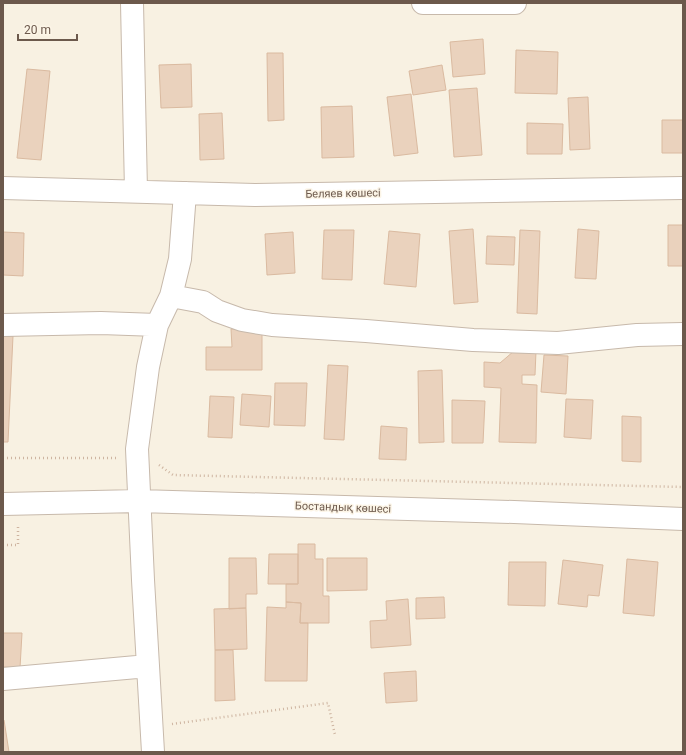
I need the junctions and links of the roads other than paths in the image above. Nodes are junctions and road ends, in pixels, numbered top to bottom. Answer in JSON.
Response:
{"nodes":[{"id":1,"x":132,"y":3,"type":"edge"},
{"id":2,"x":423,"y":3,"type":"edge"},
{"id":3,"x":515,"y":3,"type":"edge"},
{"id":4,"x":3,"y":188,"type":"edge"},
{"id":5,"x":683,"y":188,"type":"edge"},
{"id":6,"x":136,"y":191,"type":"junction"},
{"id":7,"x":185,"y":193,"type":"junction"},
{"id":8,"x":171,"y":296,"type":"junction"},
{"id":9,"x":3,"y":325,"type":"edge"},
{"id":10,"x":157,"y":325,"type":"junction"},
{"id":11,"x":683,"y":334,"type":"edge"},
{"id":12,"x":139,"y":501,"type":"junction"},
{"id":13,"x":11,"y":504,"type":"edge"},
{"id":14,"x":683,"y":519,"type":"edge"},
{"id":15,"x":148,"y":666,"type":"junction"},
{"id":16,"x":3,"y":679,"type":"edge"},
{"id":17,"x":153,"y":752,"type":"edge"}],
"edges":[{"from":1,"to":6,"type":"street"},
{"from":2,"to":3,"type":"street"},
{"from":4,"to":6,"type":"street","name":"Беляев көшесі"},
{"from":5,"to":7,"type":"street","name":"Беляев көшесі"},
{"from":6,"to":7,"type":"street","name":"Беляев көшесі"},
{"from":7,"to":8,"type":"street"},
{"from":8,"to":10,"type":"street"},
{"from":8,"to":11,"type":"street"},
{"from":9,"to":10,"type":"street"},
{"from":10,"to":12,"type":"street"},
{"from":12,"to":13,"type":"street","name":"Бостандық көшесі"},
{"from":12,"to":14,"type":"street","name":"Бостандық көшесі"},
{"from":12,"to":15,"type":"street"},
{"from":15,"to":16,"type":"street"},
{"from":15,"to":17,"type":"street"}]}
